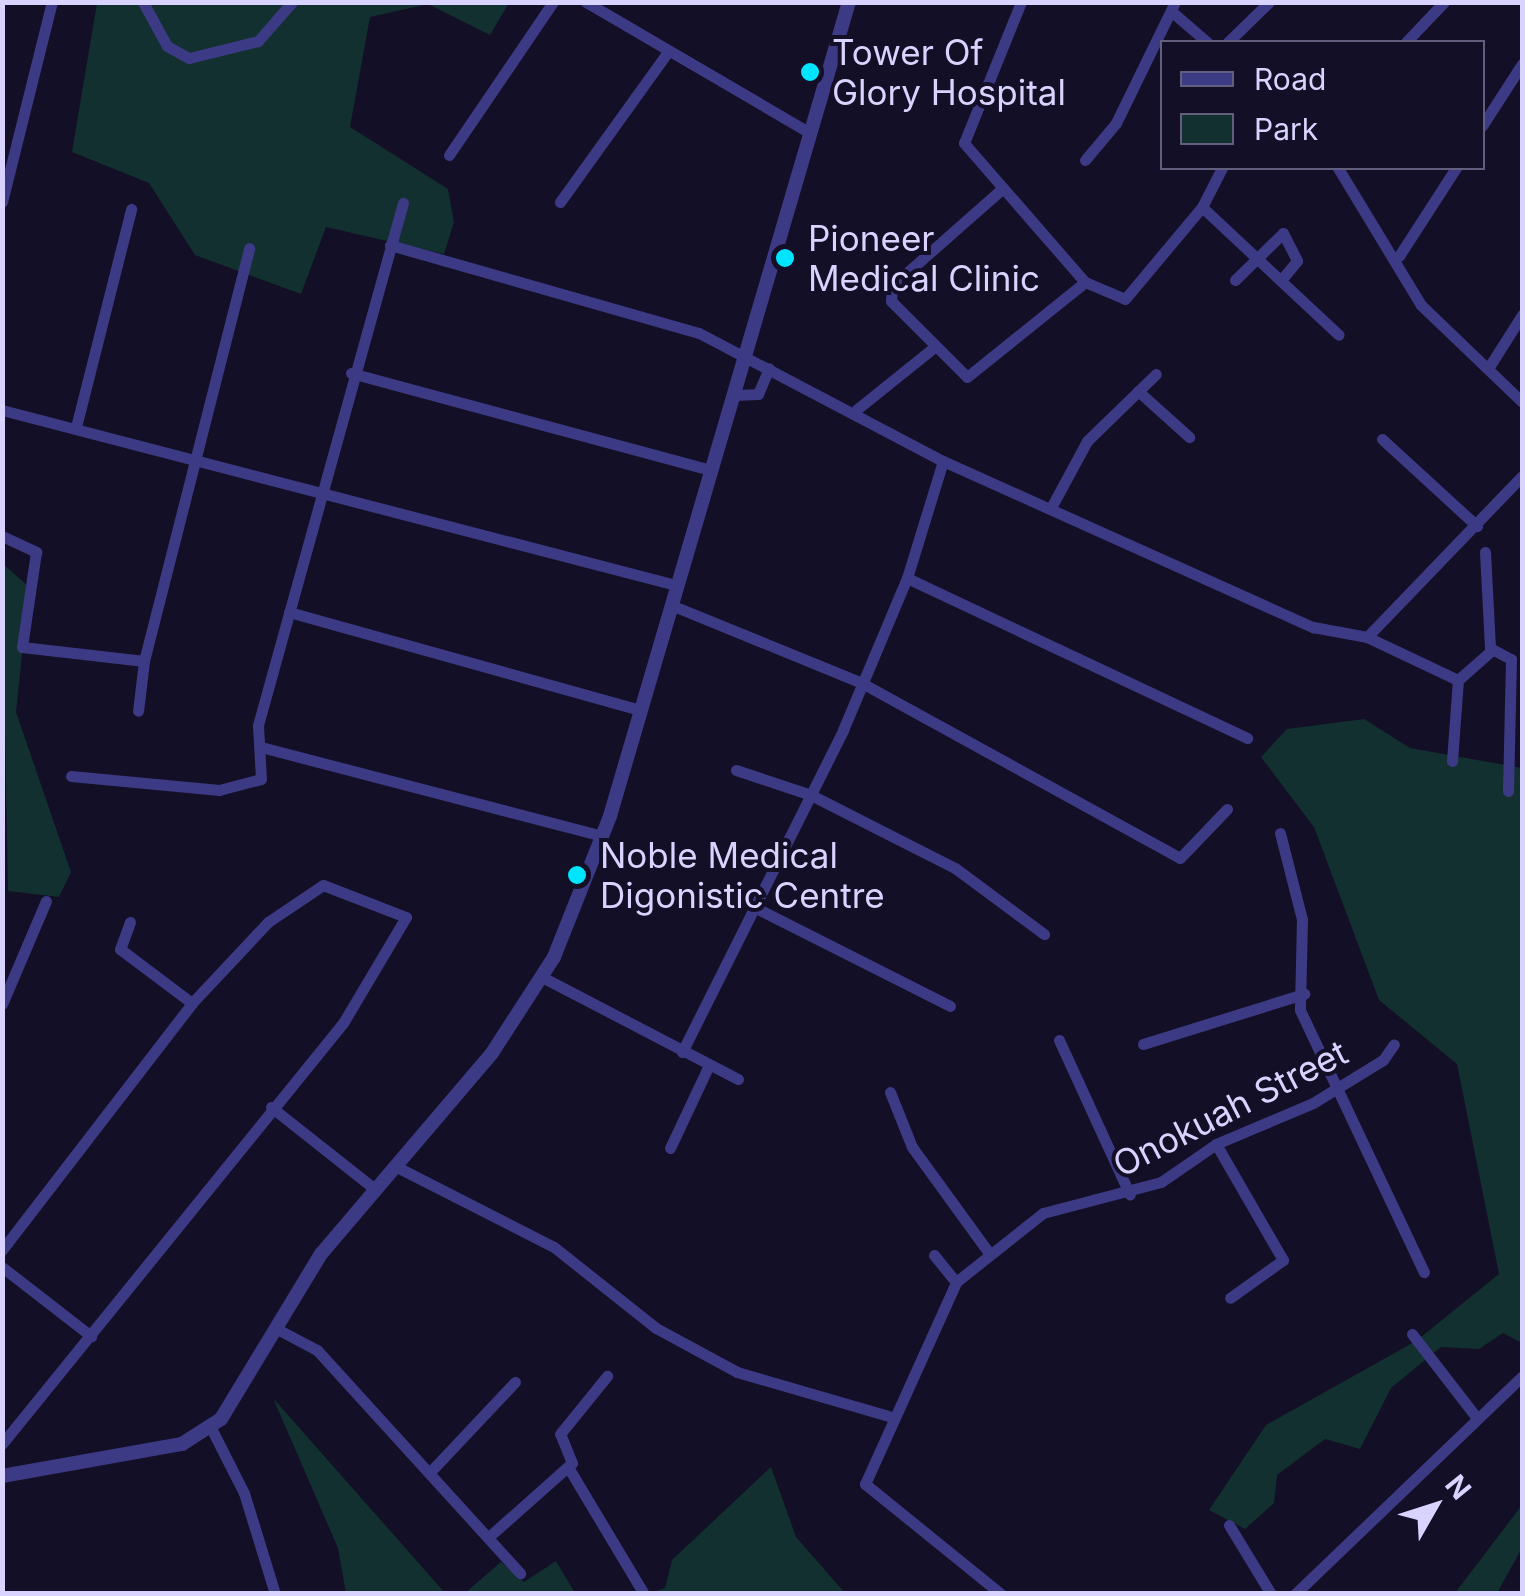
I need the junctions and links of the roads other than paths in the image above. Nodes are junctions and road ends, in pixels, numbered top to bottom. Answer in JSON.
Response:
{"nodes":[{"id":1,"x":52,"y":2,"type":"edge"},
{"id":2,"x":142,"y":2,"type":"edge"},
{"id":3,"x":292,"y":2,"type":"edge"},
{"id":4,"x":553,"y":2,"type":"edge"},
{"id":5,"x":586,"y":2,"type":"edge"},
{"id":6,"x":1022,"y":2,"type":"edge"},
{"id":7,"x":1269,"y":2,"type":"edge"},
{"id":8,"x":1444,"y":2,"type":"edge"},
{"id":9,"x":844,"y":5,"type":"edge"},
{"id":10,"x":1173,"y":7,"type":"edge"},
{"id":11,"x":1205,"y":40,"type":"edge"},
{"id":12,"x":1230,"y":40,"type":"edge"},
{"id":13,"x":1408,"y":40,"type":"edge"},
{"id":14,"x":668,"y":53,"type":"junction"},
{"id":15,"x":1522,"y":64,"type":"edge"},
{"id":16,"x":1485,"y":121,"type":"edge"},
{"id":17,"x":810,"y":133,"type":"junction"},
{"id":18,"x":449,"y":154,"type":"dead end"},
{"id":19,"x":1085,"y":160,"type":"dead end"},
{"id":20,"x":1221,"y":170,"type":"edge"},
{"id":21,"x":1339,"y":170,"type":"edge"},
{"id":22,"x":1455,"y":170,"type":"edge"},
{"id":23,"x":1003,"y":188,"type":"junction"},
{"id":24,"x":2,"y":202,"type":"edge"},
{"id":25,"x":560,"y":202,"type":"dead end"},
{"id":26,"x":403,"y":203,"type":"dead end"},
{"id":27,"x":1202,"y":206,"type":"junction"},
{"id":28,"x":131,"y":209,"type":"dead end"},
{"id":29,"x":390,"y":244,"type":"junction"},
{"id":30,"x":249,"y":248,"type":"dead end"},
{"id":31,"x":1398,"y":256,"type":"junction"},
{"id":32,"x":1258,"y":257,"type":"junction"},
{"id":33,"x":1282,"y":279,"type":"junction"},
{"id":34,"x":1235,"y":280,"type":"dead end"},
{"id":35,"x":1086,"y":282,"type":"junction"},
{"id":36,"x":1522,"y":315,"type":"edge"},
{"id":37,"x":1339,"y":335,"type":"dead end"},
{"id":38,"x":933,"y":348,"type":"junction"},
{"id":39,"x":743,"y":356,"type":"junction"},
{"id":40,"x":769,"y":368,"type":"junction"},
{"id":41,"x":1489,"y":368,"type":"junction"},
{"id":42,"x":352,"y":373,"type":"junction"},
{"id":43,"x":1156,"y":374,"type":"dead end"},
{"id":44,"x":1138,"y":391,"type":"junction"},
{"id":45,"x":732,"y":395,"type":"junction"},
{"id":46,"x":1522,"y":402,"type":"edge"},
{"id":47,"x":2,"y":410,"type":"edge"},
{"id":48,"x":856,"y":410,"type":"junction"},
{"id":49,"x":76,"y":427,"type":"junction"},
{"id":50,"x":1189,"y":437,"type":"dead end"},
{"id":51,"x":1382,"y":439,"type":"dead end"},
{"id":52,"x":200,"y":460,"type":"junction"},
{"id":53,"x":943,"y":461,"type":"junction"},
{"id":54,"x":710,"y":470,"type":"junction"},
{"id":55,"x":1522,"y":476,"type":"edge"},
{"id":56,"x":317,"y":495,"type":"junction"},
{"id":57,"x":1053,"y":504,"type":"junction"},
{"id":58,"x":1476,"y":526,"type":"junction"},
{"id":59,"x":2,"y":536,"type":"edge"},
{"id":60,"x":1486,"y":552,"type":"dead end"},
{"id":61,"x":908,"y":578,"type":"junction"},
{"id":62,"x":676,"y":585,"type":"junction"},
{"id":63,"x":671,"y":606,"type":"junction"},
{"id":64,"x":289,"y":612,"type":"junction"},
{"id":65,"x":1367,"y":636,"type":"junction"},
{"id":66,"x":1491,"y":651,"type":"junction"},
{"id":67,"x":1517,"y":658,"type":"edge"},
{"id":68,"x":144,"y":661,"type":"junction"},
{"id":69,"x":1458,"y":680,"type":"junction"},
{"id":70,"x":860,"y":682,"type":"junction"},
{"id":71,"x":639,"y":710,"type":"junction"},
{"id":72,"x":138,"y":711,"type":"dead end"},
{"id":73,"x":1246,"y":738,"type":"dead end"},
{"id":74,"x":261,"y":747,"type":"junction"},
{"id":75,"x":1452,"y":761,"type":"dead end"},
{"id":76,"x":736,"y":770,"type":"dead end"},
{"id":77,"x":71,"y":776,"type":"dead end"},
{"id":78,"x":1508,"y":791,"type":"dead end"},
{"id":79,"x":811,"y":795,"type":"junction"},
{"id":80,"x":1228,"y":809,"type":"dead end"},
{"id":81,"x":1280,"y":833,"type":"dead end"},
{"id":82,"x":603,"y":836,"type":"junction"},
{"id":83,"x":46,"y":901,"type":"dead end"},
{"id":84,"x":758,"y":909,"type":"junction"},
{"id":85,"x":130,"y":922,"type":"dead end"},
{"id":86,"x":1044,"y":934,"type":"dead end"},
{"id":87,"x":542,"y":977,"type":"junction"},
{"id":88,"x":1304,"y":994,"type":"junction"},
{"id":89,"x":192,"y":1003,"type":"junction"},
{"id":90,"x":2,"y":1004,"type":"edge"},
{"id":91,"x":950,"y":1006,"type":"dead end"},
{"id":92,"x":1059,"y":1040,"type":"dead end"},
{"id":93,"x":1142,"y":1044,"type":"dead end"},
{"id":94,"x":1394,"y":1044,"type":"dead end"},
{"id":95,"x":682,"y":1052,"type":"junction"},
{"id":96,"x":709,"y":1065,"type":"junction"},
{"id":97,"x":738,"y":1079,"type":"dead end"},
{"id":98,"x":1333,"y":1088,"type":"junction"},
{"id":99,"x":890,"y":1092,"type":"dead end"},
{"id":100,"x":271,"y":1107,"type":"junction"},
{"id":101,"x":1216,"y":1144,"type":"junction"},
{"id":102,"x":670,"y":1148,"type":"dead end"},
{"id":103,"x":395,"y":1166,"type":"junction"},
{"id":104,"x":375,"y":1189,"type":"junction"},
{"id":105,"x":1130,"y":1196,"type":"junction"},
{"id":106,"x":2,"y":1250,"type":"edge"},
{"id":107,"x":988,"y":1253,"type":"junction"},
{"id":108,"x":934,"y":1255,"type":"dead end"},
{"id":109,"x":2,"y":1268,"type":"edge"},
{"id":110,"x":1424,"y":1272,"type":"dead end"},
{"id":111,"x":956,"y":1282,"type":"junction"},
{"id":112,"x":1230,"y":1298,"type":"dead end"},
{"id":113,"x":278,"y":1330,"type":"junction"},
{"id":114,"x":1412,"y":1334,"type":"dead end"},
{"id":115,"x":91,"y":1336,"type":"junction"},
{"id":116,"x":607,"y":1376,"type":"dead end"},
{"id":117,"x":1522,"y":1376,"type":"edge"},
{"id":118,"x":515,"y":1382,"type":"dead end"},
{"id":119,"x":888,"y":1416,"type":"junction"},
{"id":120,"x":1477,"y":1418,"type":"junction"},
{"id":121,"x":210,"y":1426,"type":"junction"},
{"id":122,"x":2,"y":1444,"type":"edge"},
{"id":123,"x":568,"y":1467,"type":"junction"},
{"id":124,"x":432,"y":1470,"type":"junction"},
{"id":125,"x":2,"y":1476,"type":"edge"},
{"id":126,"x":1229,"y":1524,"type":"dead end"},
{"id":127,"x":492,"y":1534,"type":"junction"},
{"id":128,"x":520,"y":1573,"type":"dead end"},
{"id":129,"x":986,"y":1589,"type":"edge"},
{"id":130,"x":274,"y":1594,"type":"edge"},
{"id":131,"x":644,"y":1594,"type":"edge"},
{"id":132,"x":1002,"y":1594,"type":"edge"},
{"id":133,"x":1271,"y":1594,"type":"edge"},
{"id":134,"x":1294,"y":1594,"type":"edge"}],
"edges":[{"from":1,"to":24,"type":"street"},
{"from":2,"to":3,"type":"street"},
{"from":4,"to":18,"type":"street"},
{"from":5,"to":14,"type":"street"},
{"from":6,"to":23,"type":"street"},
{"from":7,"to":12,"type":"street"},
{"from":8,"to":13,"type":"street"},
{"from":9,"to":17,"type":"street"},
{"from":10,"to":11,"type":"street"},
{"from":10,"to":19,"type":"street"},
{"from":14,"to":17,"type":"street"},
{"from":14,"to":25,"type":"street"},
{"from":15,"to":16,"type":"street"},
{"from":17,"to":39,"type":"street"},
{"from":20,"to":27,"type":"street"},
{"from":21,"to":31,"type":"street"},
{"from":22,"to":31,"type":"street"},
{"from":23,"to":35,"type":"street"},
{"from":23,"to":38,"type":"street"},
{"from":26,"to":29,"type":"street"},
{"from":27,"to":32,"type":"street"},
{"from":27,"to":35,"type":"street"},
{"from":28,"to":49,"type":"street"},
{"from":29,"to":39,"type":"street"},
{"from":29,"to":42,"type":"street"},
{"from":30,"to":52,"type":"street"},
{"from":31,"to":41,"type":"street"},
{"from":32,"to":33,"type":"street"},
{"from":32,"to":33,"type":"street"},
{"from":32,"to":34,"type":"street"},
{"from":33,"to":37,"type":"street"},
{"from":35,"to":38,"type":"street"},
{"from":36,"to":41,"type":"street"},
{"from":38,"to":48,"type":"street"},
{"from":39,"to":40,"type":"street"},
{"from":39,"to":45,"type":"street"},
{"from":40,"to":45,"type":"street"},
{"from":40,"to":48,"type":"street"},
{"from":41,"to":46,"type":"street"},
{"from":42,"to":54,"type":"street"},
{"from":42,"to":56,"type":"street"},
{"from":43,"to":44,"type":"street"},
{"from":44,"to":50,"type":"street"},
{"from":44,"to":57,"type":"street"},
{"from":45,"to":54,"type":"street"},
{"from":47,"to":49,"type":"street"},
{"from":48,"to":53,"type":"street"},
{"from":49,"to":52,"type":"street"},
{"from":51,"to":58,"type":"street"},
{"from":52,"to":56,"type":"street"},
{"from":52,"to":68,"type":"street"},
{"from":53,"to":57,"type":"street"},
{"from":53,"to":61,"type":"street"},
{"from":54,"to":62,"type":"street"},
{"from":55,"to":58,"type":"street"},
{"from":56,"to":62,"type":"street"},
{"from":56,"to":64,"type":"street"},
{"from":57,"to":65,"type":"street"},
{"from":58,"to":65,"type":"street"},
{"from":59,"to":68,"type":"street"},
{"from":60,"to":66,"type":"street"},
{"from":61,"to":70,"type":"street"},
{"from":61,"to":73,"type":"street"},
{"from":62,"to":63,"type":"street"},
{"from":63,"to":70,"type":"street"},
{"from":63,"to":71,"type":"street"},
{"from":64,"to":71,"type":"street"},
{"from":64,"to":74,"type":"street"},
{"from":65,"to":69,"type":"street"},
{"from":66,"to":67,"type":"street"},
{"from":66,"to":69,"type":"street"},
{"from":67,"to":78,"type":"street"},
{"from":68,"to":72,"type":"street"},
{"from":69,"to":75,"type":"street"},
{"from":70,"to":79,"type":"street"},
{"from":70,"to":80,"type":"street"},
{"from":71,"to":82,"type":"street"},
{"from":74,"to":77,"type":"street"},
{"from":74,"to":82,"type":"street"},
{"from":76,"to":79,"type":"street"},
{"from":79,"to":84,"type":"street"},
{"from":79,"to":86,"type":"street"},
{"from":81,"to":88,"type":"street"},
{"from":82,"to":87,"type":"street"},
{"from":83,"to":90,"type":"street"},
{"from":84,"to":91,"type":"street"},
{"from":84,"to":95,"type":"street"},
{"from":85,"to":89,"type":"street"},
{"from":87,"to":95,"type":"street"},
{"from":87,"to":103,"type":"street"},
{"from":88,"to":93,"type":"street"},
{"from":88,"to":98,"type":"street"},
{"from":89,"to":100,"type":"street"},
{"from":89,"to":106,"type":"street"},
{"from":92,"to":105,"type":"street"},
{"from":94,"to":98,"type":"street","name":"Onokuah Street"},
{"from":95,"to":96,"type":"street"},
{"from":96,"to":97,"type":"street"},
{"from":96,"to":102,"type":"street"},
{"from":98,"to":101,"type":"street","name":"Onokuah Street"},
{"from":98,"to":110,"type":"street"},
{"from":99,"to":107,"type":"street"},
{"from":100,"to":104,"type":"street"},
{"from":100,"to":115,"type":"street"},
{"from":101,"to":105,"type":"street","name":"Onokuah Street"},
{"from":101,"to":112,"type":"street"},
{"from":103,"to":104,"type":"street"},
{"from":103,"to":119,"type":"street"},
{"from":104,"to":113,"type":"street"},
{"from":105,"to":107,"type":"street","name":"Onokuah Street"},
{"from":107,"to":111,"type":"street","name":"Onokuah Street"},
{"from":108,"to":111,"type":"street"},
{"from":109,"to":115,"type":"street"},
{"from":111,"to":119,"type":"street","name":"Onokuah Street"},
{"from":113,"to":121,"type":"street"},
{"from":113,"to":124,"type":"street"},
{"from":114,"to":120,"type":"street"},
{"from":115,"to":122,"type":"street"},
{"from":116,"to":123,"type":"street"},
{"from":117,"to":120,"type":"street"},
{"from":118,"to":124,"type":"street"},
{"from":119,"to":129,"type":"street","name":"Onokuah Street"},
{"from":120,"to":134,"type":"street"},
{"from":121,"to":125,"type":"street"},
{"from":121,"to":130,"type":"street"},
{"from":123,"to":127,"type":"street"},
{"from":123,"to":131,"type":"street"},
{"from":124,"to":127,"type":"street"},
{"from":126,"to":133,"type":"street"},
{"from":127,"to":128,"type":"street"},
{"from":129,"to":132,"type":"street"}]}
